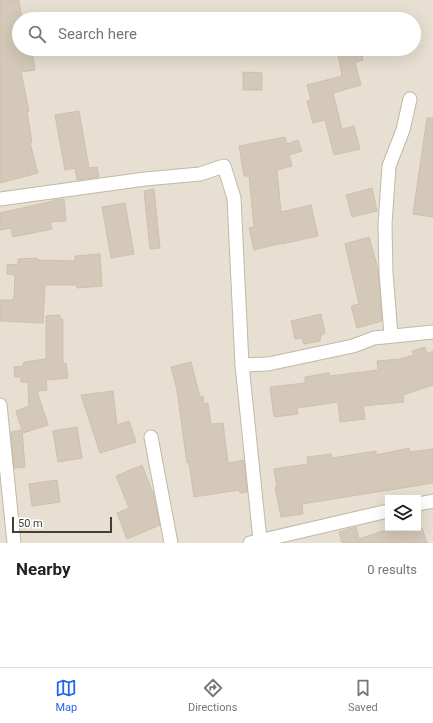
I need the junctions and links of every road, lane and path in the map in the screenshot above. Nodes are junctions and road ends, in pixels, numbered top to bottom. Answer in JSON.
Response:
{"nodes":[{"id":1,"x":410,"y":99,"type":"dead end"},
{"id":2,"x":0,"y":199,"type":"edge"},
{"id":3,"x":433,"y":332,"type":"edge"},
{"id":4,"x":391,"y":335,"type":"junction"},
{"id":5,"x":242,"y":365,"type":"junction"},
{"id":6,"x":0,"y":406,"type":"edge"},
{"id":7,"x":151,"y":437,"type":"dead end"},
{"id":8,"x":433,"y":501,"type":"edge"},
{"id":9,"x":421,"y":503,"type":"edge"},
{"id":10,"x":385,"y":512,"type":"edge"},
{"id":11,"x":255,"y":541,"type":"edge"},
{"id":12,"x":14,"y":543,"type":"edge"},
{"id":13,"x":171,"y":543,"type":"edge"}],
"edges":[{"from":1,"to":4,"type":"street"},
{"from":2,"to":5,"type":"street"},
{"from":3,"to":4,"type":"street"},
{"from":4,"to":5,"type":"street"},
{"from":5,"to":11,"type":"street"},
{"from":6,"to":12,"type":"street"},
{"from":7,"to":13,"type":"street"},
{"from":8,"to":9,"type":"street"},
{"from":10,"to":11,"type":"street"}]}
